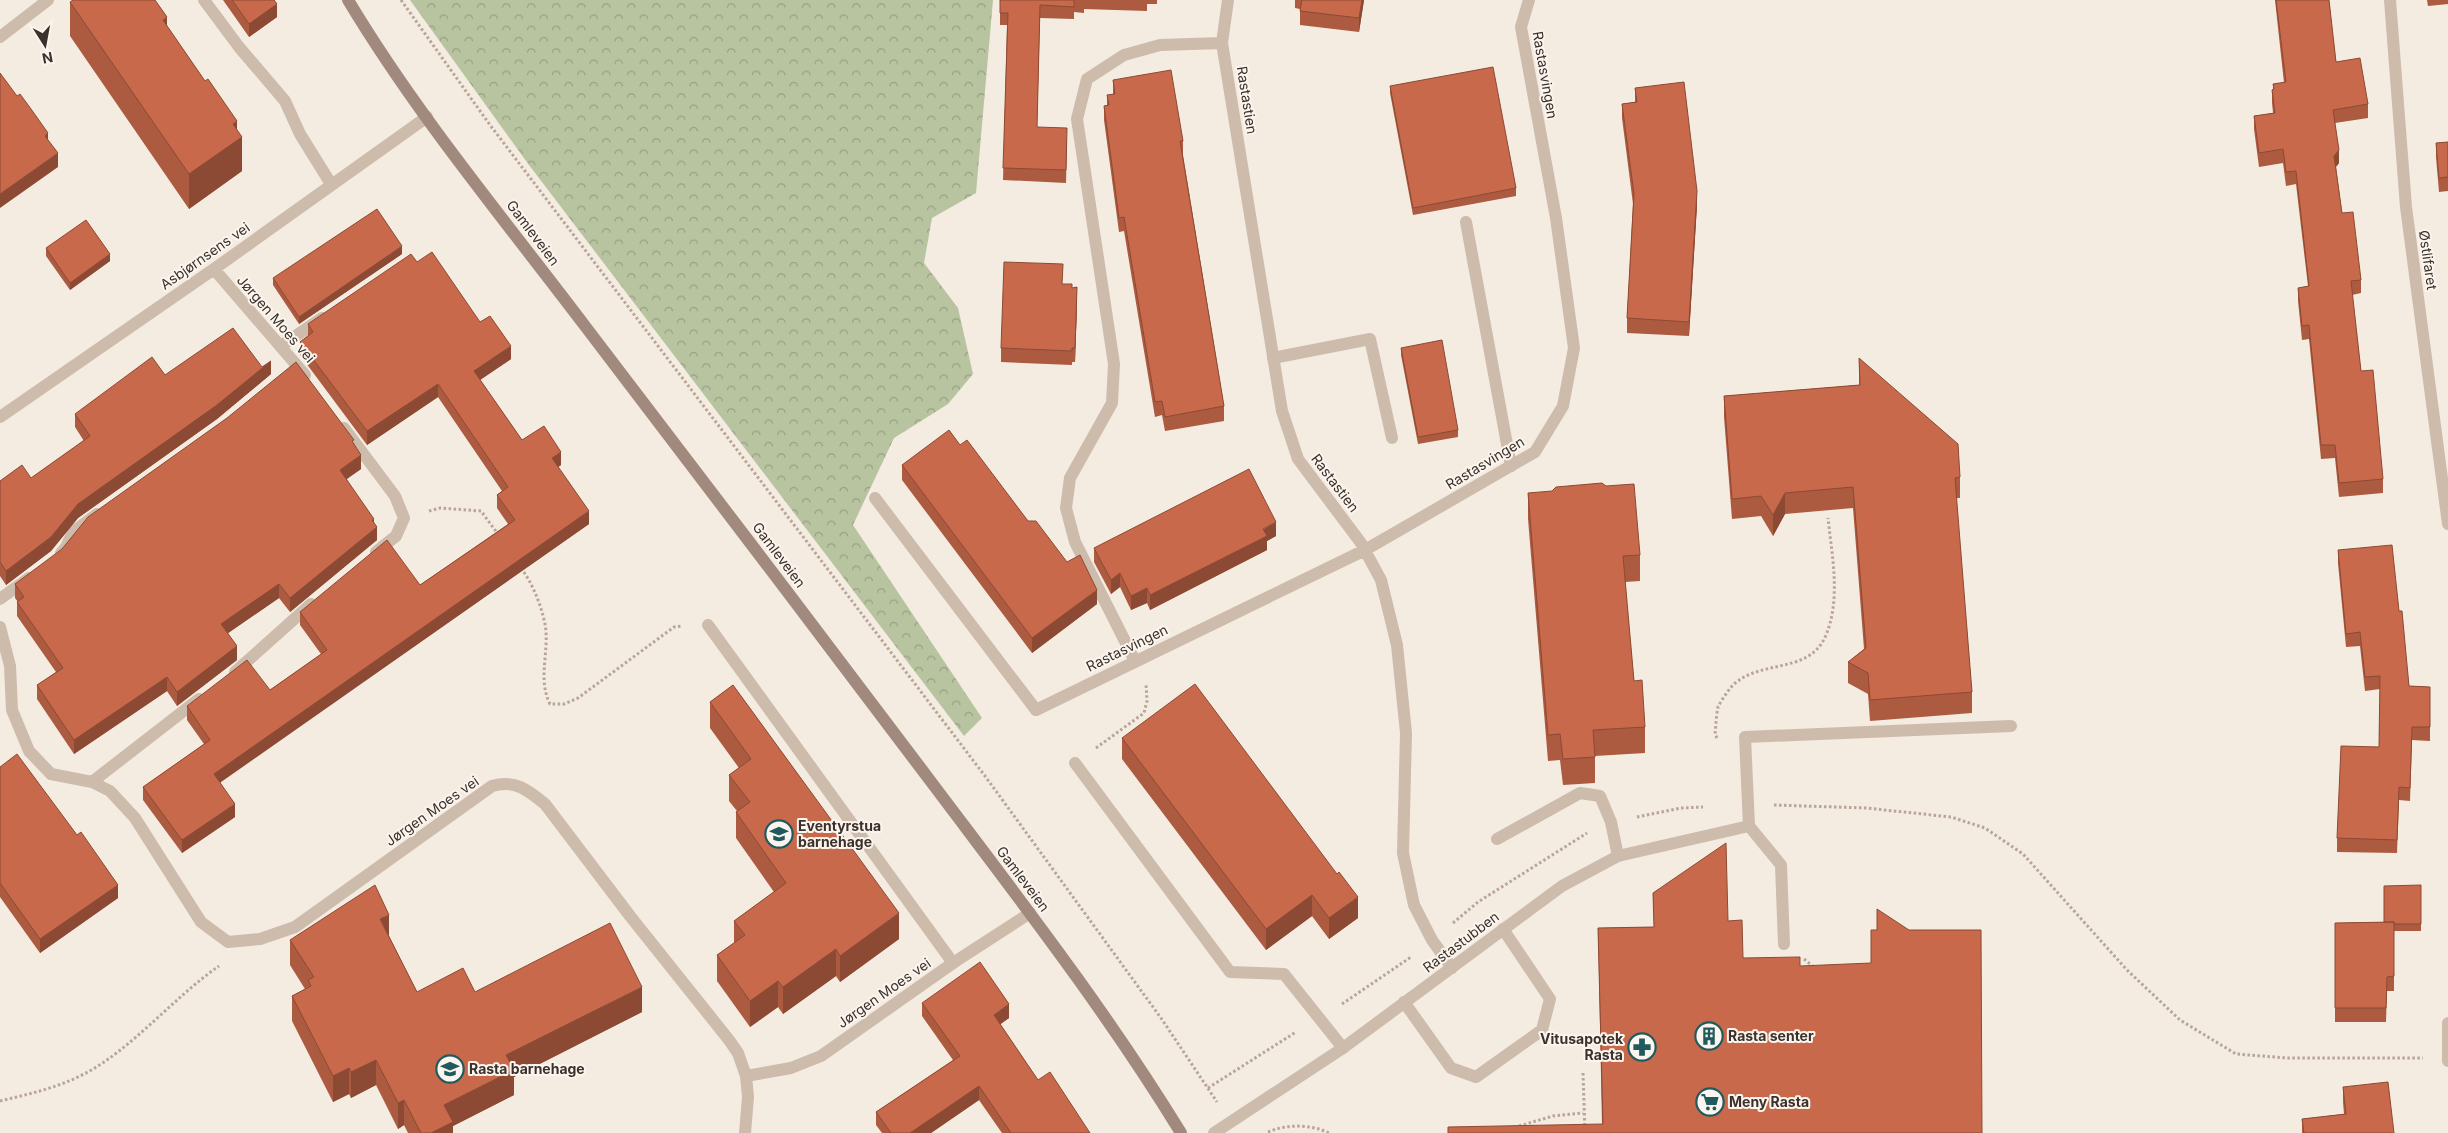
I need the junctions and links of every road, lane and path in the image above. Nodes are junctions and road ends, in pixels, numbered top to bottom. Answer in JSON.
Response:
{"nodes":[{"id":1,"x":48,"y":0,"type":"edge"},
{"id":2,"x":204,"y":0,"type":"edge"},
{"id":3,"x":348,"y":0,"type":"edge"},
{"id":4,"x":401,"y":0,"type":"edge"},
{"id":5,"x":1228,"y":0,"type":"edge"},
{"id":6,"x":1529,"y":0,"type":"edge"},
{"id":7,"x":2390,"y":0,"type":"edge"},
{"id":8,"x":0,"y":37,"type":"edge"},
{"id":9,"x":1222,"y":43,"type":"junction"},
{"id":10,"x":427,"y":117,"type":"junction"},
{"id":11,"x":331,"y":184,"type":"junction"},
{"id":12,"x":1466,"y":222,"type":"dead end"},
{"id":13,"x":214,"y":269,"type":"junction"},
{"id":14,"x":336,"y":309,"type":"edge"},
{"id":15,"x":281,"y":346,"type":"junction"},
{"id":16,"x":1273,"y":358,"type":"junction"},
{"id":17,"x":314,"y":388,"type":"edge"},
{"id":18,"x":0,"y":417,"type":"edge"},
{"id":19,"x":337,"y":418,"type":"edge"},
{"id":20,"x":1392,"y":438,"type":"dead end"},
{"id":21,"x":1511,"y":466,"type":"junction"},
{"id":22,"x":875,"y":498,"type":"dead end"},
{"id":23,"x":106,"y":507,"type":"edge"},
{"id":24,"x":404,"y":518,"type":"junction"},
{"id":25,"x":1828,"y":518,"type":"dead end"},
{"id":26,"x":2448,"y":524,"type":"edge"},
{"id":27,"x":498,"y":535,"type":"edge"},
{"id":28,"x":1365,"y":550,"type":"junction"},
{"id":29,"x":365,"y":560,"type":"edge"},
{"id":30,"x":521,"y":567,"type":"edge"},
{"id":31,"x":319,"y":597,"type":"edge"},
{"id":32,"x":0,"y":599,"type":"edge"},
{"id":33,"x":708,"y":625,"type":"joint"},
{"id":34,"x":0,"y":627,"type":"edge"},
{"id":35,"x":1135,"y":661,"type":"junction"},
{"id":36,"x":223,"y":680,"type":"edge"},
{"id":37,"x":208,"y":692,"type":"edge"},
{"id":38,"x":2011,"y":726,"type":"dead end"},
{"id":39,"x":1075,"y":763,"type":"joint"},
{"id":40,"x":1746,"y":771,"type":"junction"},
{"id":41,"x":92,"y":782,"type":"junction"},
{"id":42,"x":1748,"y":806,"type":"junction"},
{"id":43,"x":1611,"y":822,"type":"junction"},
{"id":44,"x":1749,"y":826,"type":"junction"},
{"id":45,"x":1496,"y":839,"type":"dead end"},
{"id":46,"x":1618,"y":856,"type":"junction"},
{"id":47,"x":1030,"y":913,"type":"junction"},
{"id":48,"x":1504,"y":928,"type":"junction"},
{"id":49,"x":1432,"y":940,"type":"junction"},
{"id":50,"x":228,"y":942,"type":"junction"},
{"id":51,"x":1784,"y":944,"type":"joint"},
{"id":52,"x":953,"y":963,"type":"junction"},
{"id":53,"x":1452,"y":968,"type":"junction"},
{"id":54,"x":1823,"y":974,"type":"edge"},
{"id":55,"x":1404,"y":1002,"type":"junction"},
{"id":56,"x":1318,"y":1018,"type":"junction"},
{"id":57,"x":2448,"y":1023,"type":"edge"},
{"id":58,"x":1343,"y":1048,"type":"junction"},
{"id":59,"x":2448,"y":1057,"type":"edge"},
{"id":60,"x":2448,"y":1061,"type":"edge"},
{"id":61,"x":1583,"y":1073,"type":"dead end"},
{"id":62,"x":746,"y":1076,"type":"junction"},
{"id":63,"x":1208,"y":1088,"type":"junction"},
{"id":64,"x":0,"y":1101,"type":"edge"},
{"id":65,"x":1583,"y":1113,"type":"junction"},
{"id":66,"x":1230,"y":1122,"type":"junction"},
{"id":67,"x":1516,"y":1127,"type":"edge"},
{"id":68,"x":745,"y":1133,"type":"edge"},
{"id":69,"x":1180,"y":1133,"type":"edge"},
{"id":70,"x":1214,"y":1133,"type":"edge"},
{"id":71,"x":1265,"y":1133,"type":"edge"},
{"id":72,"x":1329,"y":1133,"type":"edge"},
{"id":73,"x":1585,"y":1133,"type":"edge"}],
"edges":[{"from":1,"to":8,"type":"street"},
{"from":2,"to":11,"type":"street"},
{"from":3,"to":10,"type":"main road","name":"Gamleveien"},
{"from":4,"to":63,"type":"path"},
{"from":5,"to":9,"type":"street","name":"Rastastien"},
{"from":6,"to":21,"type":"street","name":"Rastasvingen"},
{"from":7,"to":26,"type":"street","name":"Østlifaret"},
{"from":9,"to":16,"type":"street","name":"Rastastien"},
{"from":9,"to":35,"type":"street"},
{"from":10,"to":11,"type":"street","name":"Asbjørnsens vei"},
{"from":10,"to":47,"type":"main road","name":"Gamleveien"},
{"from":11,"to":13,"type":"street","name":"Asbjørnsens vei"},
{"from":12,"to":21,"type":"street"},
{"from":13,"to":15,"type":"street","name":"Jørgen Moes vei"},
{"from":13,"to":18,"type":"street","name":"Asbjørnsens vei"},
{"from":14,"to":15,"type":"street"},
{"from":15,"to":17,"type":"street","name":"Jørgen Moes vei"},
{"from":16,"to":20,"type":"street"},
{"from":16,"to":28,"type":"street","name":"Rastastien"},
{"from":19,"to":24,"type":"street"},
{"from":21,"to":28,"type":"street","name":"Rastasvingen"},
{"from":22,"to":35,"type":"street","name":"Rastasvingen"},
{"from":23,"to":32,"type":"street"},
{"from":24,"to":27,"type":"path"},
{"from":24,"to":29,"type":"street"},
{"from":25,"to":40,"type":"path"},
{"from":28,"to":35,"type":"street","name":"Rastasvingen"},
{"from":28,"to":49,"type":"street","name":"Rastastien"},
{"from":30,"to":33,"type":"path"},
{"from":31,"to":36,"type":"street"},
{"from":33,"to":52,"type":"street"},
{"from":34,"to":41,"type":"street"},
{"from":35,"to":39,"type":"path"},
{"from":37,"to":41,"type":"street"},
{"from":38,"to":40,"type":"street"},
{"from":39,"to":56,"type":"street"},
{"from":40,"to":42,"type":"street"},
{"from":41,"to":50,"type":"street"},
{"from":42,"to":43,"type":"path"},
{"from":42,"to":44,"type":"street"},
{"from":42,"to":59,"type":"path"},
{"from":43,"to":45,"type":"street"},
{"from":43,"to":46,"type":"street"},
{"from":43,"to":49,"type":"path"},
{"from":44,"to":46,"type":"street","name":"Rastastubben"},
{"from":44,"to":51,"type":"street"},
{"from":46,"to":48,"type":"street","name":"Rastastubben"},
{"from":47,"to":52,"type":"street","name":"Jørgen Moes vei"},
{"from":47,"to":69,"type":"main road","name":"Gamleveien"},
{"from":48,"to":53,"type":"street","name":"Rastastubben"},
{"from":48,"to":55,"type":"street"},
{"from":49,"to":53,"type":"street","name":"Rastastien"},
{"from":49,"to":56,"type":"path"},
{"from":50,"to":62,"type":"street","name":"Jørgen Moes vei"},
{"from":50,"to":64,"type":"path"},
{"from":51,"to":54,"type":"path"},
{"from":52,"to":62,"type":"street","name":"Jørgen Moes vei"},
{"from":53,"to":55,"type":"street","name":"Rastastubben"},
{"from":55,"to":58,"type":"street","name":"Rastastubben"},
{"from":56,"to":58,"type":"street"},
{"from":56,"to":63,"type":"path"},
{"from":57,"to":59,"type":"street"},
{"from":58,"to":66,"type":"street","name":"Rastastubben"},
{"from":59,"to":60,"type":"street"},
{"from":61,"to":65,"type":"path"},
{"from":62,"to":68,"type":"street","name":"Jørgen Moes vei"},
{"from":63,"to":66,"type":"path"},
{"from":65,"to":67,"type":"path"},
{"from":65,"to":73,"type":"path"},
{"from":66,"to":70,"type":"street","name":"Rastastubben"},
{"from":71,"to":72,"type":"path"}]}
